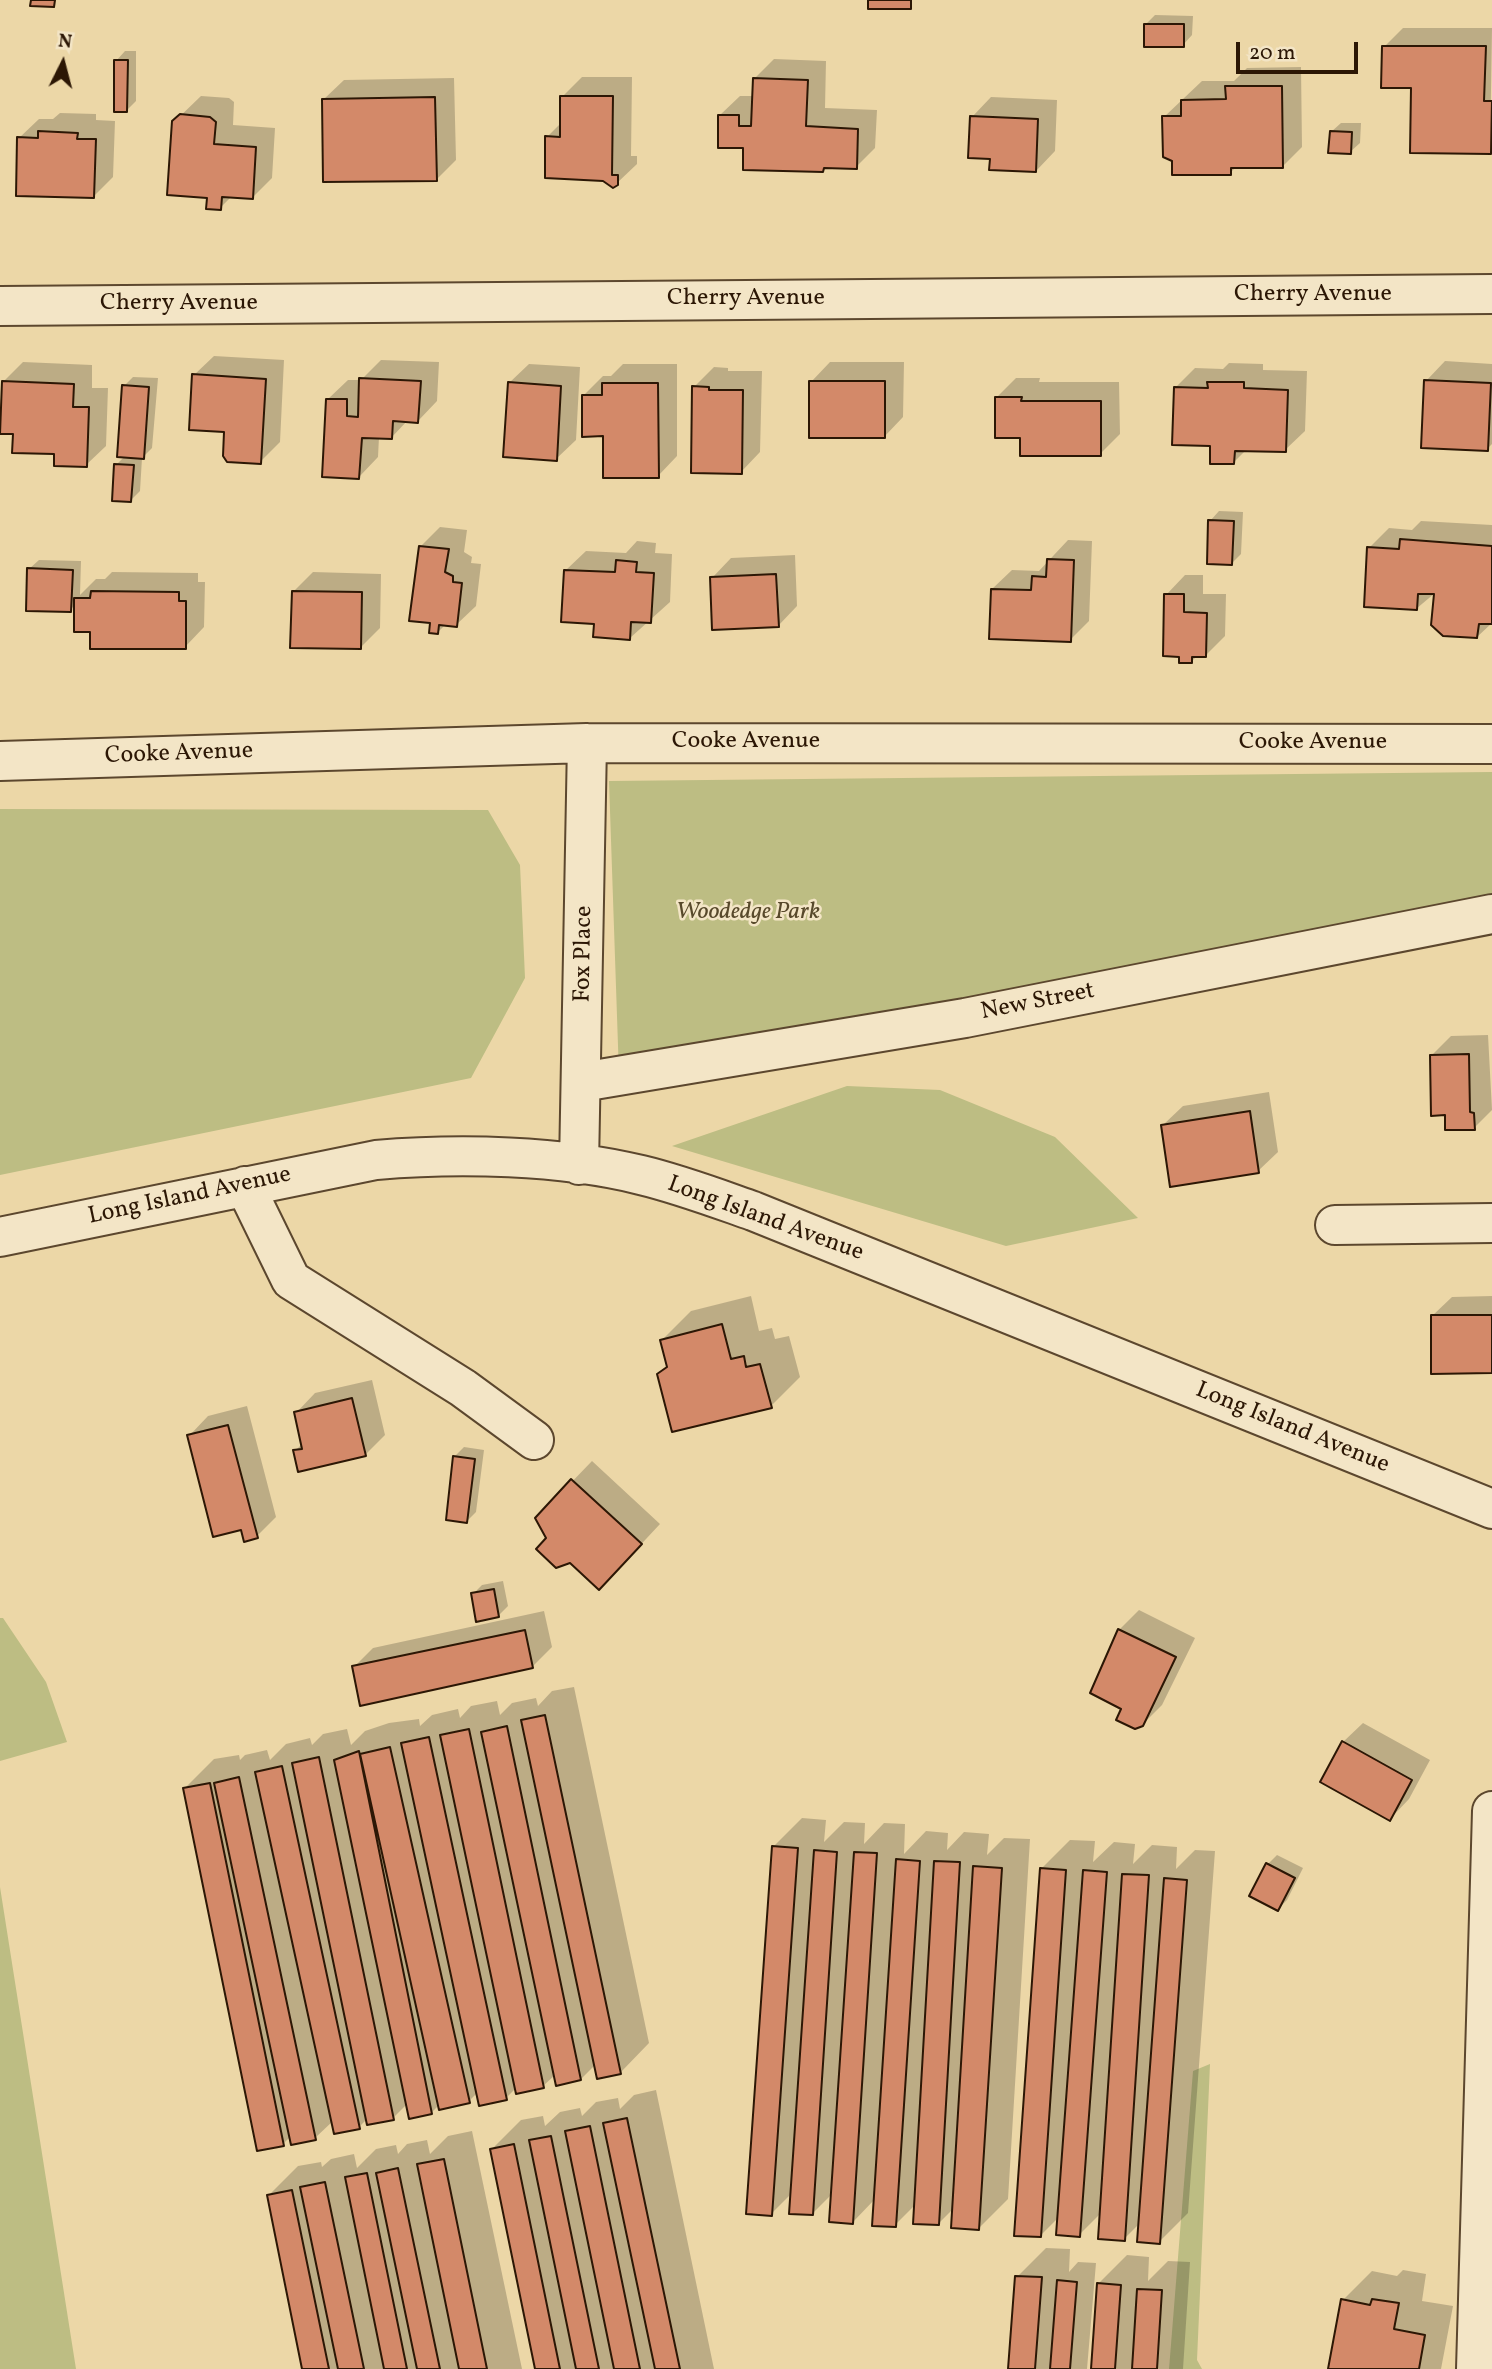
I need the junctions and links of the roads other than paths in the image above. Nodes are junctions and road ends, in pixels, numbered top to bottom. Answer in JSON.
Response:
{"nodes":[{"id":1,"x":1492,"y":294,"type":"edge"},
{"id":2,"x":0,"y":306,"type":"edge"},
{"id":3,"x":587,"y":743,"type":"junction"},
{"id":4,"x":1492,"y":744,"type":"edge"},
{"id":5,"x":0,"y":761,"type":"edge"},
{"id":6,"x":1492,"y":914,"type":"edge"},
{"id":7,"x":582,"y":1082,"type":"junction"},
{"id":8,"x":579,"y":1165,"type":"junction"},
{"id":9,"x":245,"y":1186,"type":"junction"},
{"id":10,"x":1492,"y":1223,"type":"edge"},
{"id":11,"x":1335,"y":1225,"type":"dead end"},
{"id":12,"x":0,"y":1237,"type":"edge"},
{"id":13,"x":534,"y":1440,"type":"dead end"},
{"id":14,"x":1492,"y":1509,"type":"edge"},
{"id":15,"x":1492,"y":1811,"type":"edge"},
{"id":16,"x":1476,"y":2369,"type":"edge"}],
"edges":[{"from":1,"to":2,"type":"street","name":"Cherry Avenue"},
{"from":3,"to":4,"type":"street","name":"Cooke Avenue"},
{"from":3,"to":5,"type":"street","name":"Cooke Avenue"},
{"from":3,"to":7,"type":"street","name":"Fox Place"},
{"from":6,"to":7,"type":"street","name":"New Street"},
{"from":7,"to":8,"type":"street","name":"Fox Place"},
{"from":8,"to":9,"type":"street","name":"Long Island Avenue"},
{"from":8,"to":14,"type":"street","name":"Long Island Avenue"},
{"from":9,"to":12,"type":"street","name":"Long Island Avenue"},
{"from":9,"to":13,"type":"street"},
{"from":10,"to":11,"type":"street"},
{"from":15,"to":16,"type":"street"}]}
